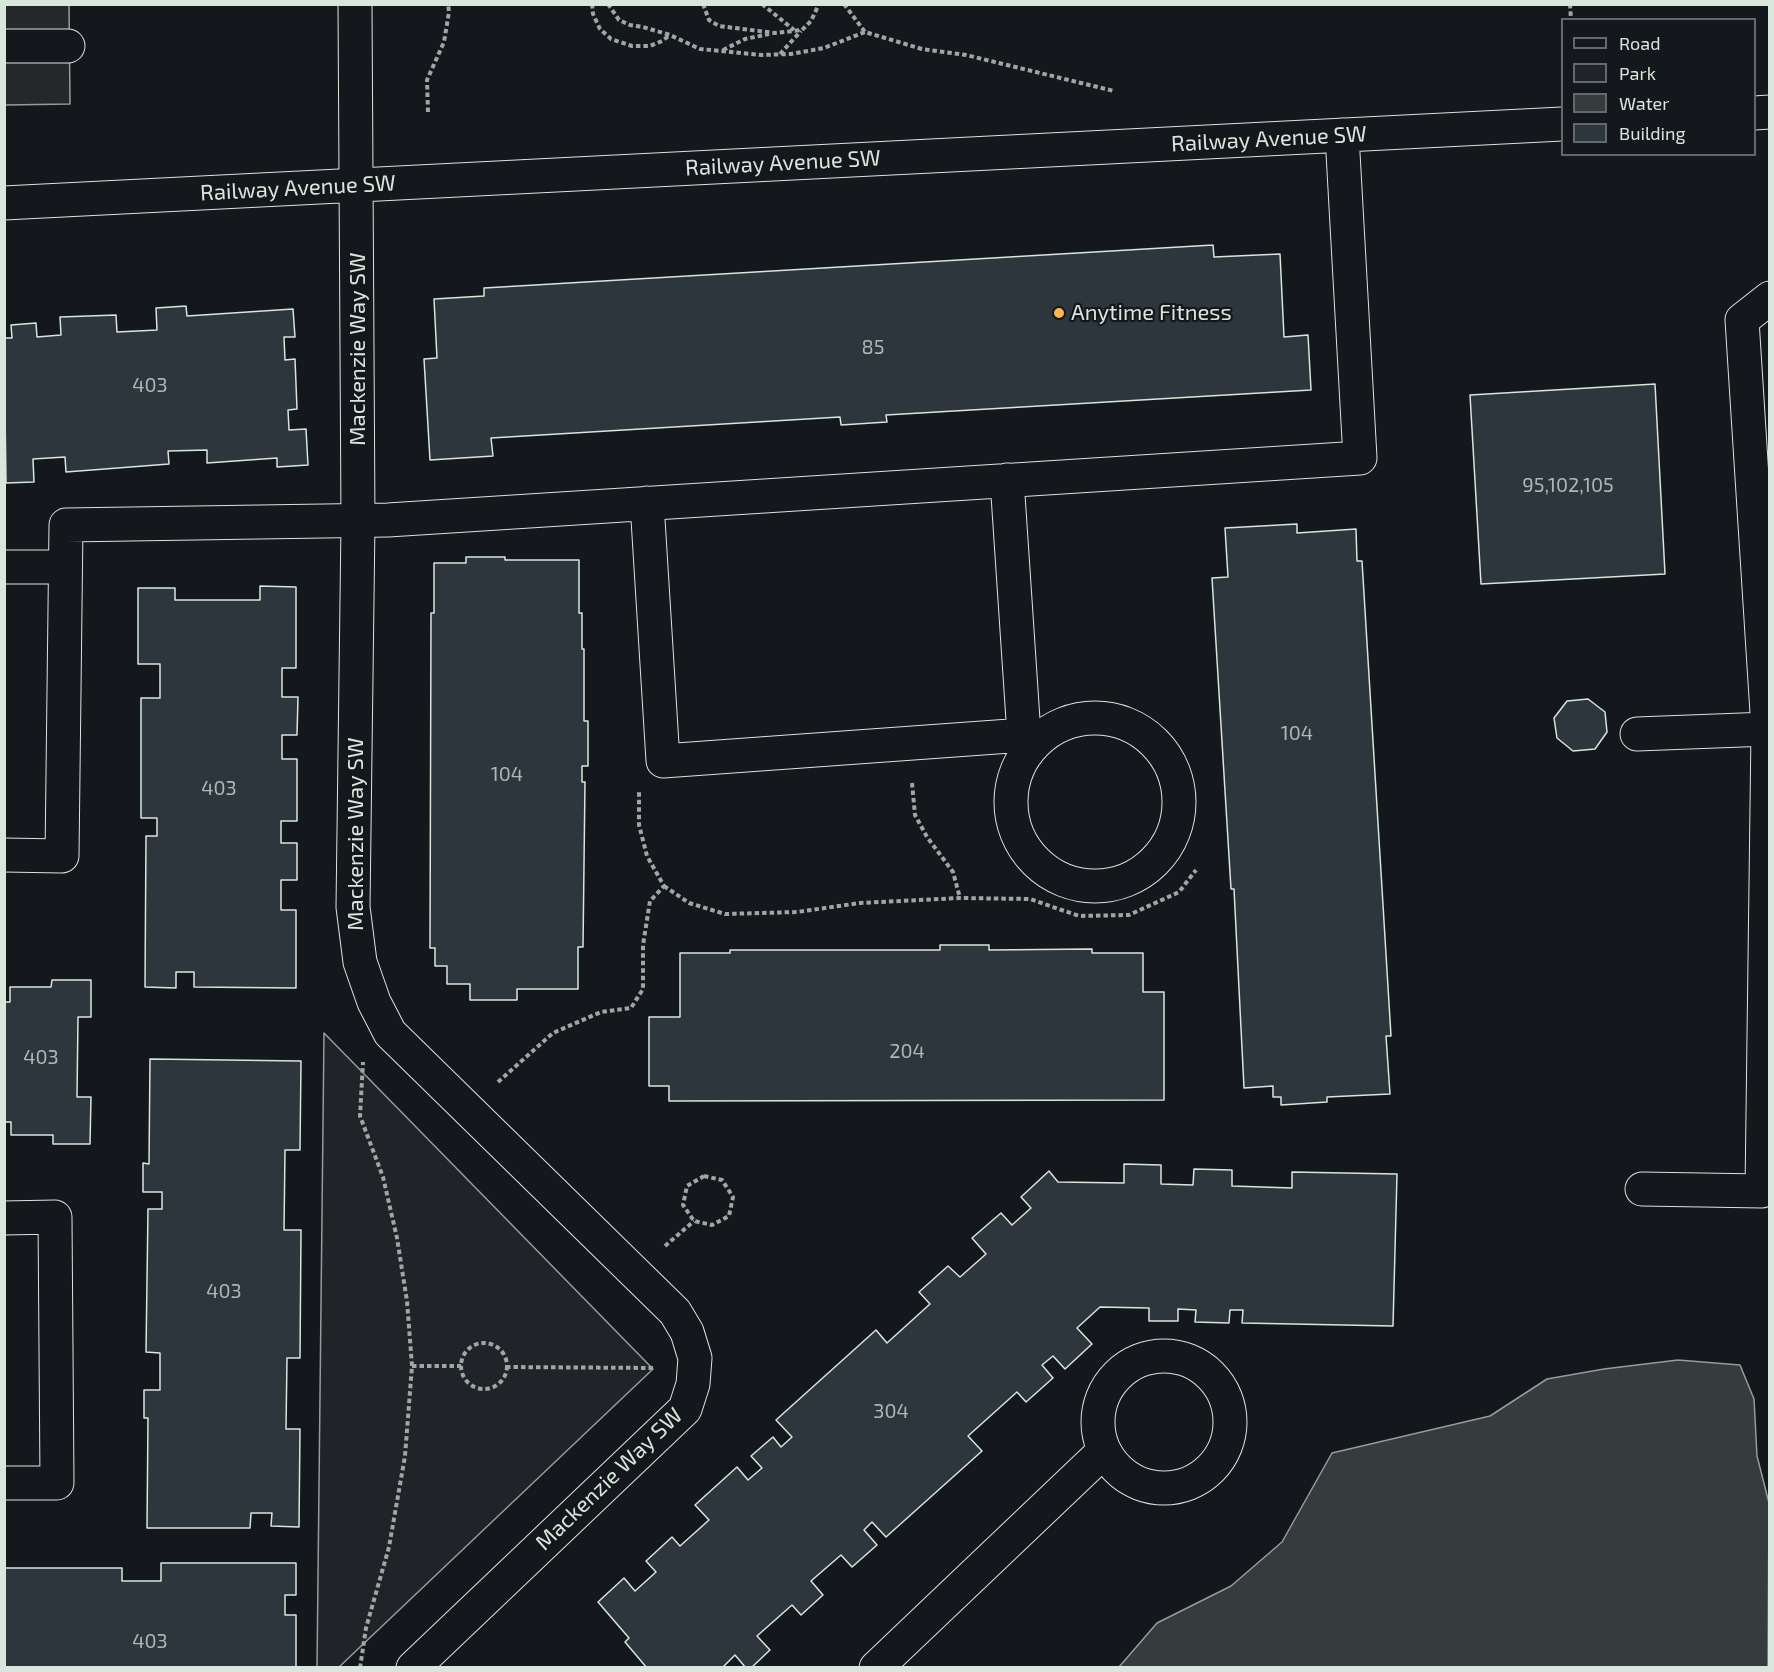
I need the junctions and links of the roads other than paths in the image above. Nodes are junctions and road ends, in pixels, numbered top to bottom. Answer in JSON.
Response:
{"nodes":[{"id":1,"x":355,"y":4,"type":"edge"},
{"id":2,"x":4,"y":46,"type":"edge"},
{"id":3,"x":69,"y":46,"type":"dead end"},
{"id":4,"x":1561,"y":124,"type":"edge"},
{"id":5,"x":1342,"y":135,"type":"junction"},
{"id":6,"x":357,"y":185,"type":"junction"},
{"id":7,"x":4,"y":203,"type":"edge"},
{"id":8,"x":1770,"y":298,"type":"edge"},
{"id":9,"x":1007,"y":480,"type":"junction"},
{"id":10,"x":647,"y":503,"type":"junction"},
{"id":11,"x":358,"y":522,"type":"junction"},
{"id":12,"x":4,"y":567,"type":"edge"},
{"id":13,"x":65,"y":567,"type":"junction"},
{"id":14,"x":1768,"y":729,"type":"junction"},
{"id":15,"x":1637,"y":734,"type":"dead end"},
{"id":16,"x":1031,"y":737,"type":"junction"},
{"id":17,"x":4,"y":855,"type":"edge"},
{"id":18,"x":1641,"y":1189,"type":"dead end"},
{"id":19,"x":4,"y":1218,"type":"edge"},
{"id":20,"x":1104,"y":1451,"type":"junction"},
{"id":21,"x":4,"y":1484,"type":"edge"},
{"id":22,"x":413,"y":1668,"type":"edge"},
{"id":23,"x":876,"y":1668,"type":"edge"}],
"edges":[{"from":1,"to":6,"type":"street","name":"Mackenzie Way SW"},
{"from":2,"to":3,"type":"street"},
{"from":4,"to":5,"type":"street","name":"Railway Avenue SW"},
{"from":5,"to":6,"type":"street","name":"Railway Avenue SW"},
{"from":5,"to":9,"type":"street"},
{"from":6,"to":7,"type":"street","name":"Railway Avenue SW"},
{"from":6,"to":11,"type":"street","name":"Mackenzie Way SW"},
{"from":8,"to":14,"type":"street"},
{"from":9,"to":10,"type":"street"},
{"from":9,"to":16,"type":"street"},
{"from":10,"to":11,"type":"street"},
{"from":10,"to":16,"type":"street"},
{"from":11,"to":13,"type":"street"},
{"from":11,"to":22,"type":"street","name":"Mackenzie Way SW"},
{"from":12,"to":13,"type":"street"},
{"from":13,"to":17,"type":"street"},
{"from":14,"to":15,"type":"street"},
{"from":14,"to":18,"type":"street"},
{"from":16,"to":16,"type":"street"},
{"from":19,"to":21,"type":"street"},
{"from":20,"to":20,"type":"street"},
{"from":20,"to":23,"type":"street"}]}
